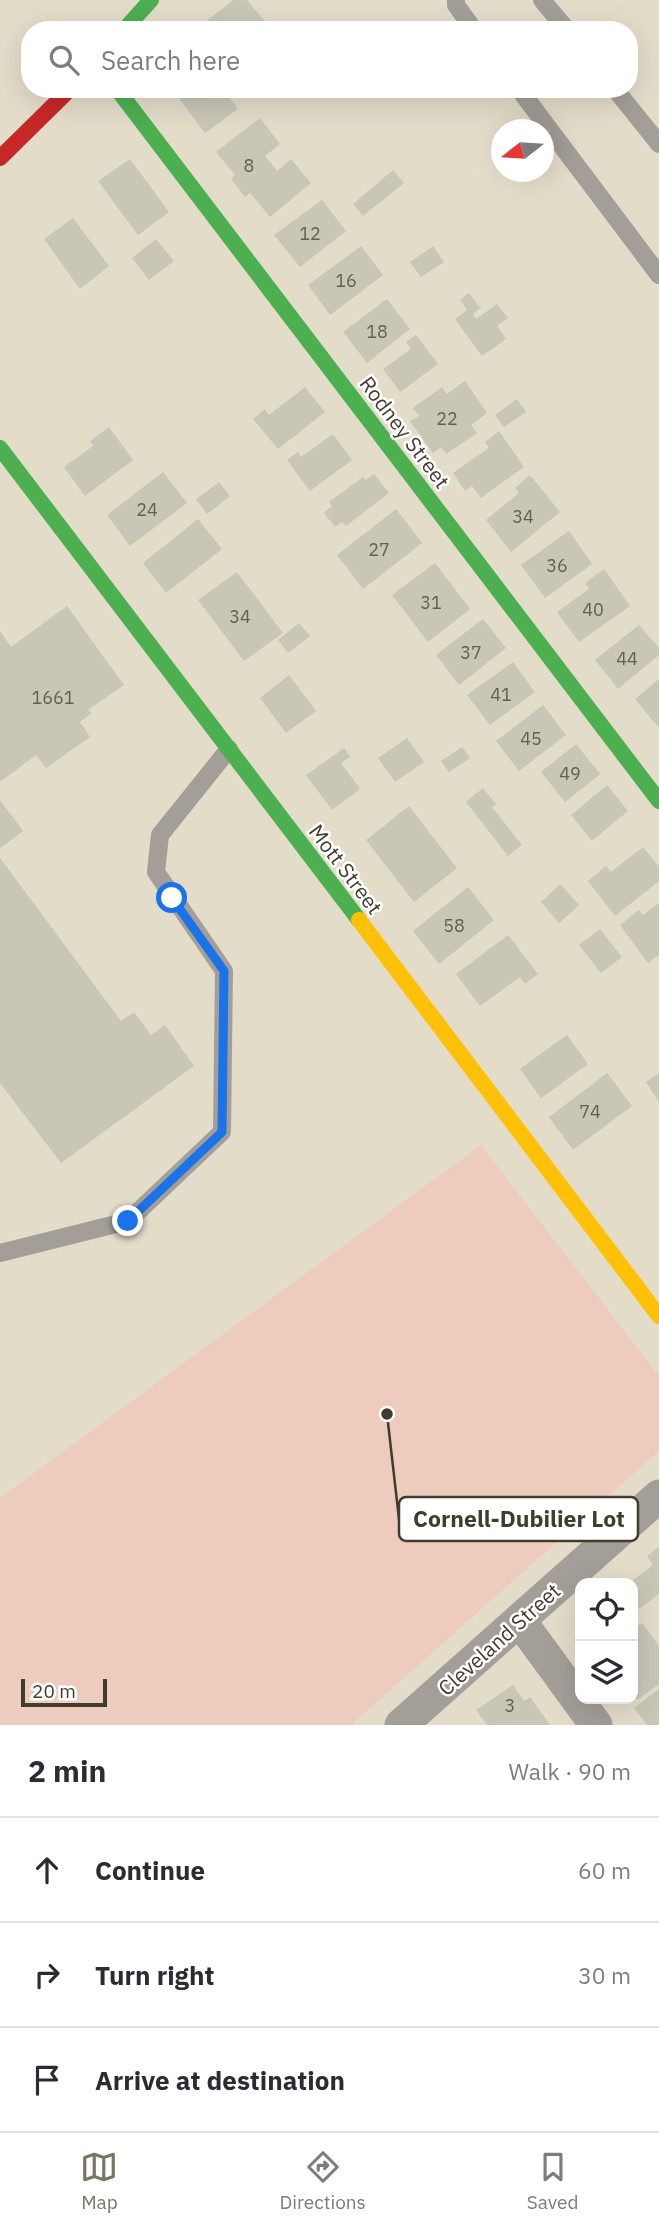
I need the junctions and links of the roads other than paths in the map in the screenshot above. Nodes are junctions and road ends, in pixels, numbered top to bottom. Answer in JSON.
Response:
{"nodes":[{"id":1,"x":151,"y":0,"type":"edge"},
{"id":2,"x":456,"y":0,"type":"edge"},
{"id":3,"x":542,"y":0,"type":"edge"},
{"id":4,"x":132,"y":21,"type":"edge"},
{"id":5,"x":468,"y":21,"type":"edge"},
{"id":6,"x":559,"y":21,"type":"edge"},
{"id":7,"x":61,"y":98,"type":"edge"},
{"id":8,"x":124,"y":98,"type":"edge"},
{"id":9,"x":526,"y":98,"type":"edge"},
{"id":10,"x":622,"y":98,"type":"edge"},
{"id":11,"x":659,"y":144,"type":"edge"},
{"id":12,"x":0,"y":158,"type":"edge"},
{"id":13,"x":659,"y":275,"type":"edge"},
{"id":14,"x":0,"y":448,"type":"edge"},
{"id":15,"x":229,"y":749,"type":"junction"},
{"id":16,"x":659,"y":801,"type":"edge"},
{"id":17,"x":0,"y":1253,"type":"edge"},
{"id":18,"x":659,"y":1316,"type":"edge"},
{"id":19,"x":659,"y":1496,"type":"edge"},
{"id":20,"x":520,"y":1621,"type":"junction"},
{"id":21,"x":401,"y":1725,"type":"edge"},
{"id":22,"x":596,"y":1725,"type":"edge"}],
"edges":[{"from":1,"to":4,"type":"street"},
{"from":2,"to":5,"type":"lane"},
{"from":3,"to":6,"type":"lane"},
{"from":7,"to":12,"type":"street"},
{"from":8,"to":16,"type":"street","name":"Rodney Street"},
{"from":9,"to":13,"type":"lane"},
{"from":10,"to":11,"type":"lane"},
{"from":14,"to":15,"type":"street","name":"Mott Street"},
{"from":15,"to":17,"type":"lane"},
{"from":15,"to":18,"type":"street","name":"Mott Street"},
{"from":19,"to":20,"type":"street","name":"Cleveland Street"},
{"from":20,"to":21,"type":"street","name":"Cleveland Street"},
{"from":20,"to":22,"type":"street"}]}
